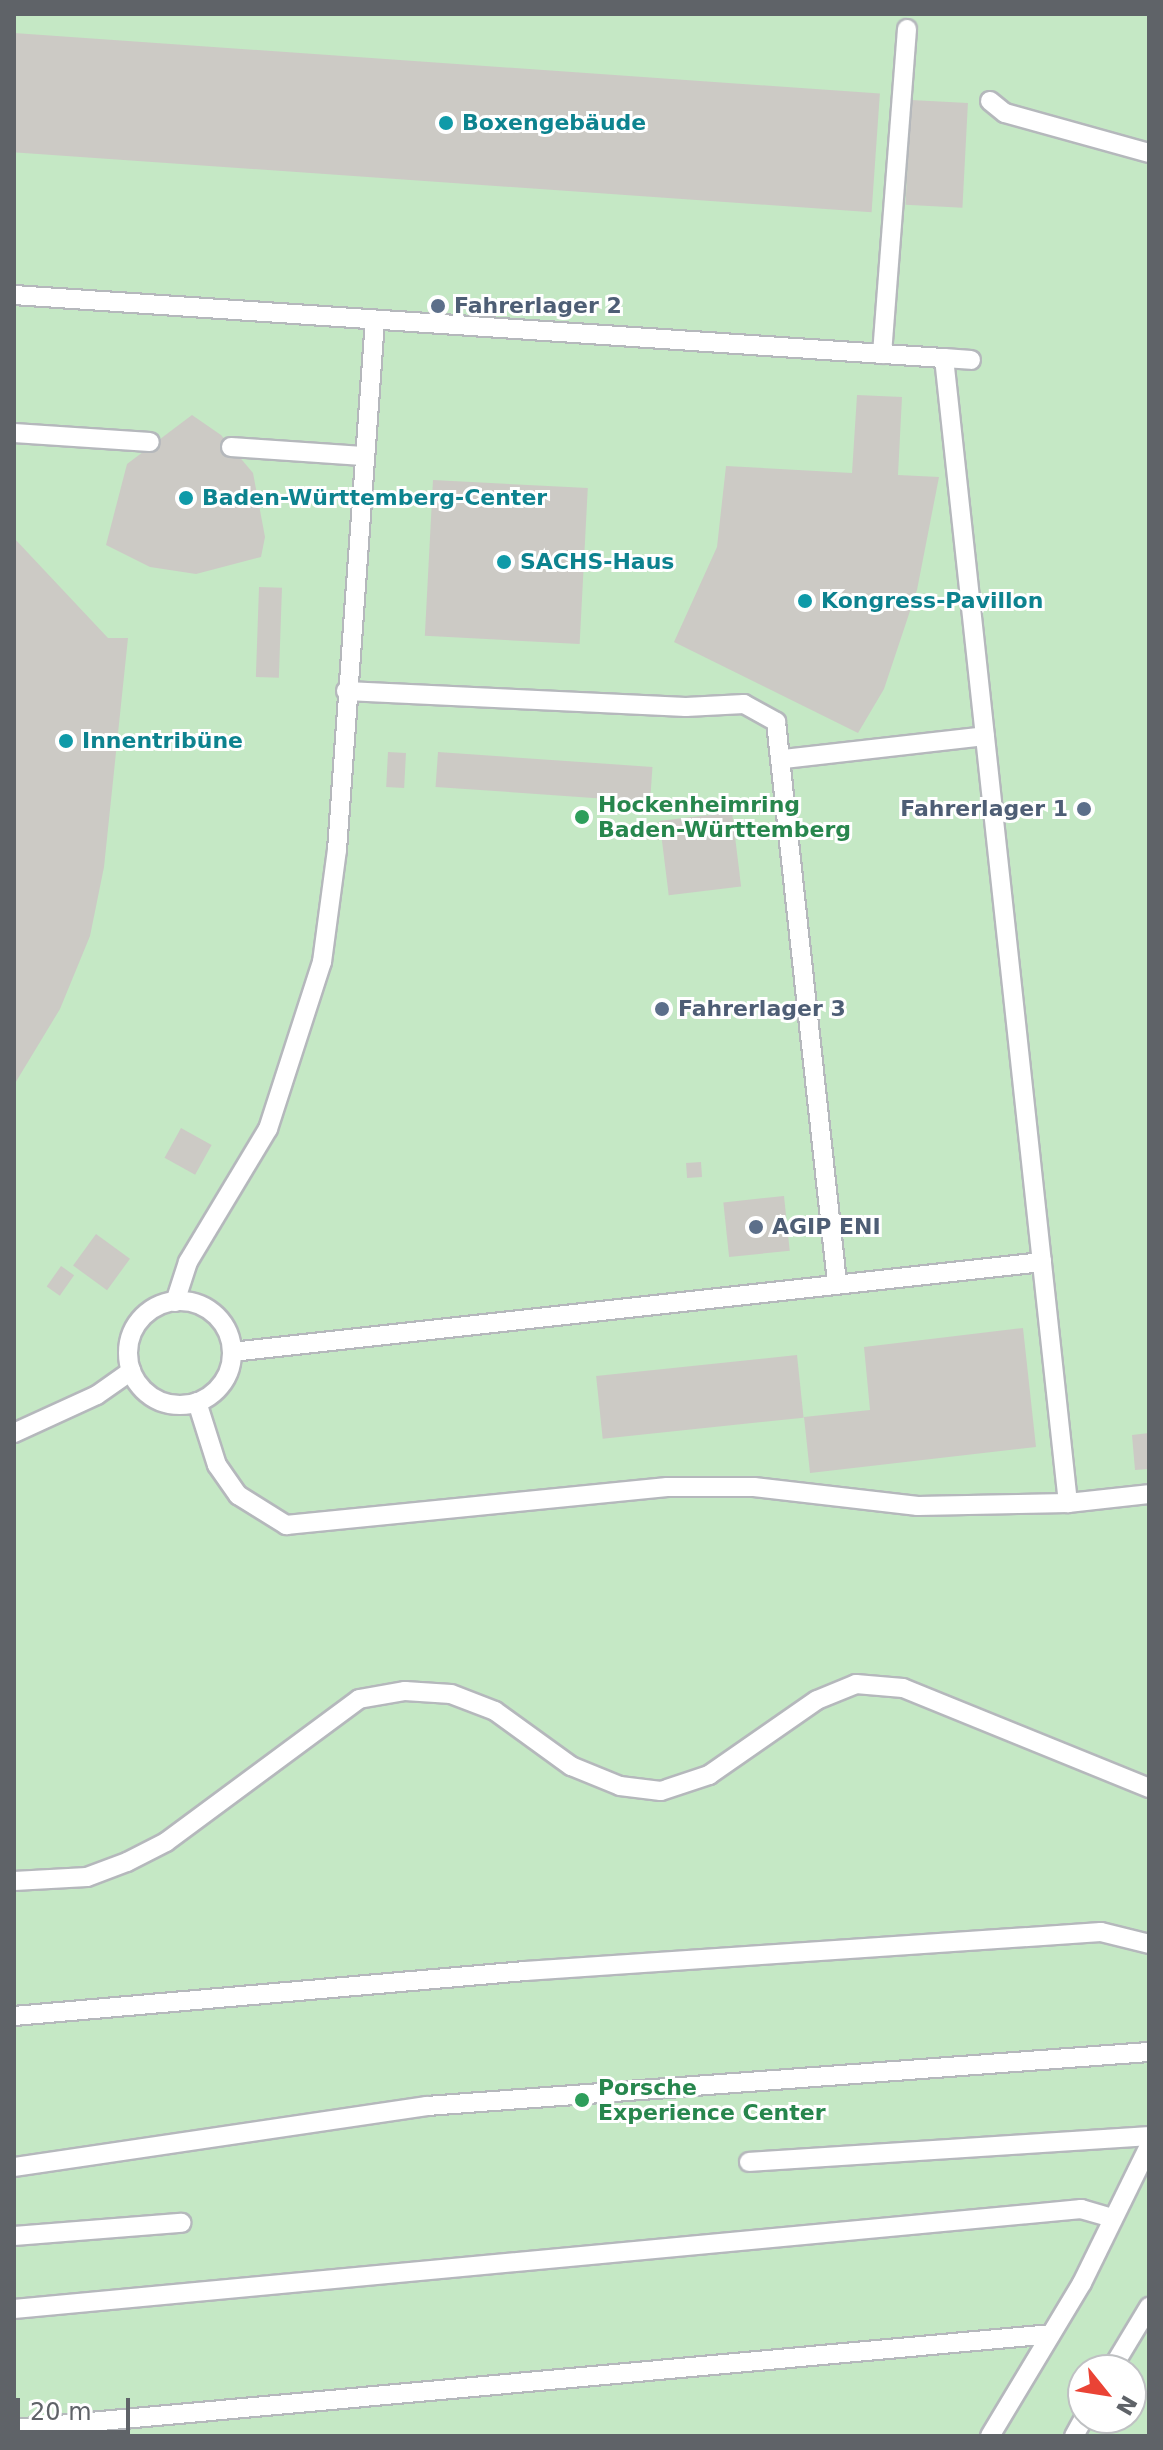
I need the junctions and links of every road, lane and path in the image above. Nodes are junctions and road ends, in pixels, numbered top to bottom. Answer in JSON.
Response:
{"nodes":[{"id":1,"x":907,"y":29,"type":"dead end"},
{"id":2,"x":990,"y":101,"type":"dead end"},
{"id":3,"x":1149,"y":153,"type":"edge"},
{"id":4,"x":14,"y":295,"type":"edge"},
{"id":5,"x":375,"y":320,"type":"junction"},
{"id":6,"x":882,"y":354,"type":"junction"},
{"id":7,"x":944,"y":358,"type":"junction"},
{"id":8,"x":971,"y":360,"type":"dead end"},
{"id":9,"x":14,"y":433,"type":"edge"},
{"id":10,"x":150,"y":442,"type":"dead end"},
{"id":11,"x":231,"y":447,"type":"dead end"},
{"id":12,"x":363,"y":456,"type":"junction"},
{"id":13,"x":346,"y":691,"type":"junction"},
{"id":14,"x":985,"y":736,"type":"junction"},
{"id":15,"x":784,"y":759,"type":"junction"},
{"id":16,"x":1042,"y":1262,"type":"junction"},
{"id":17,"x":837,"y":1283,"type":"junction"},
{"id":18,"x":175,"y":1302,"type":"junction"},
{"id":19,"x":232,"y":1352,"type":"junction"},
{"id":20,"x":131,"y":1371,"type":"junction"},
{"id":21,"x":197,"y":1402,"type":"junction"},
{"id":22,"x":14,"y":1433,"type":"edge"},
{"id":23,"x":1149,"y":1494,"type":"edge"},
{"id":24,"x":1068,"y":1503,"type":"junction"},
{"id":25,"x":1149,"y":1788,"type":"edge"},
{"id":26,"x":14,"y":1881,"type":"edge"},
{"id":27,"x":1149,"y":1944,"type":"edge"},
{"id":28,"x":14,"y":2016,"type":"edge"},
{"id":29,"x":1149,"y":2052,"type":"edge"},
{"id":30,"x":1149,"y":2136,"type":"edge"},
{"id":31,"x":1149,"y":2146,"type":"edge"},
{"id":32,"x":749,"y":2162,"type":"dead end"},
{"id":33,"x":14,"y":2167,"type":"edge"},
{"id":34,"x":1112,"y":2218,"type":"junction"},
{"id":35,"x":181,"y":2223,"type":"dead end"},
{"id":36,"x":14,"y":2236,"type":"edge"},
{"id":37,"x":1149,"y":2307,"type":"edge"},
{"id":38,"x":14,"y":2309,"type":"edge"},
{"id":39,"x":1051,"y":2334,"type":"junction"},
{"id":40,"x":1121,"y":2354,"type":"edge"},
{"id":41,"x":14,"y":2429,"type":"edge"},
{"id":42,"x":990,"y":2436,"type":"edge"}],
"edges":[{"from":1,"to":6,"type":"lane"},
{"from":2,"to":3,"type":"lane"},
{"from":4,"to":5,"type":"lane"},
{"from":5,"to":6,"type":"lane"},
{"from":5,"to":12,"type":"lane"},
{"from":6,"to":7,"type":"lane"},
{"from":7,"to":8,"type":"lane"},
{"from":7,"to":14,"type":"lane"},
{"from":9,"to":10,"type":"lane"},
{"from":11,"to":12,"type":"lane"},
{"from":12,"to":13,"type":"lane"},
{"from":13,"to":15,"type":"lane"},
{"from":13,"to":18,"type":"lane"},
{"from":14,"to":15,"type":"lane"},
{"from":14,"to":16,"type":"lane"},
{"from":15,"to":17,"type":"lane"},
{"from":16,"to":17,"type":"lane"},
{"from":16,"to":24,"type":"lane"},
{"from":17,"to":19,"type":"lane"},
{"from":18,"to":19,"type":"lane"},
{"from":18,"to":20,"type":"lane"},
{"from":19,"to":21,"type":"lane"},
{"from":20,"to":21,"type":"lane"},
{"from":20,"to":22,"type":"lane"},
{"from":21,"to":24,"type":"lane"},
{"from":23,"to":24,"type":"lane"},
{"from":25,"to":26,"type":"lane"},
{"from":27,"to":28,"type":"lane"},
{"from":29,"to":33,"type":"lane"},
{"from":30,"to":32,"type":"lane"},
{"from":31,"to":34,"type":"lane"},
{"from":34,"to":38,"type":"lane"},
{"from":34,"to":39,"type":"lane"},
{"from":35,"to":36,"type":"lane"},
{"from":37,"to":40,"type":"lane"},
{"from":39,"to":41,"type":"lane"},
{"from":39,"to":42,"type":"lane"}]}
